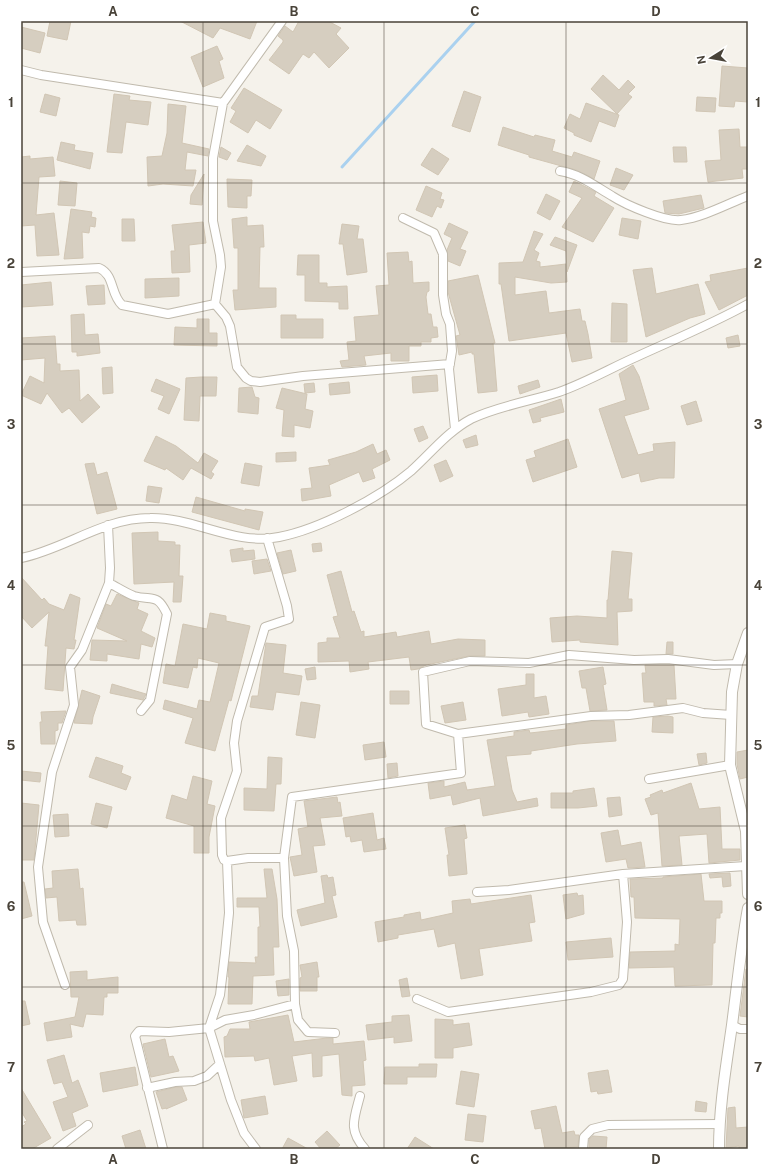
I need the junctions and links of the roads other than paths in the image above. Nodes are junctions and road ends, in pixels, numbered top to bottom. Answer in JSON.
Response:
{"nodes":[{"id":1,"x":282,"y":21,"type":"edge"},
{"id":2,"x":21,"y":70,"type":"edge"},
{"id":3,"x":224,"y":103,"type":"junction"},
{"id":4,"x":560,"y":171,"type":"dead end"},
{"id":5,"x":748,"y":196,"type":"edge"},
{"id":6,"x":403,"y":218,"type":"dead end"},
{"id":7,"x":21,"y":272,"type":"edge"},
{"id":8,"x":215,"y":304,"type":"junction"},
{"id":9,"x":748,"y":304,"type":"edge"},
{"id":10,"x":450,"y":364,"type":"junction"},
{"id":11,"x":455,"y":429,"type":"junction"},
{"id":12,"x":108,"y":525,"type":"junction"},
{"id":13,"x":267,"y":538,"type":"junction"},
{"id":14,"x":21,"y":558,"type":"edge"},
{"id":15,"x":109,"y":583,"type":"junction"},
{"id":16,"x":748,"y":632,"type":"edge"},
{"id":17,"x":736,"y":664,"type":"junction"},
{"id":18,"x":141,"y":711,"type":"dead end"},
{"id":19,"x":731,"y":715,"type":"junction"},
{"id":20,"x":458,"y":734,"type":"junction"},
{"id":21,"x":730,"y":765,"type":"junction"},
{"id":22,"x":649,"y":778,"type":"dead end"},
{"id":23,"x":747,"y":831,"type":"edge"},
{"id":24,"x":284,"y":858,"type":"junction"},
{"id":25,"x":227,"y":861,"type":"junction"},
{"id":26,"x":746,"y":866,"type":"junction"},
{"id":27,"x":623,"y":874,"type":"junction"},
{"id":28,"x":477,"y":892,"type":"dead end"},
{"id":29,"x":748,"y":894,"type":"edge"},
{"id":30,"x":748,"y":908,"type":"edge"},
{"id":31,"x":65,"y":985,"type":"dead end"},
{"id":32,"x":417,"y":999,"type":"dead end"},
{"id":33,"x":295,"y":1004,"type":"junction"},
{"id":34,"x":732,"y":1025,"type":"junction"},
{"id":35,"x":209,"y":1028,"type":"junction"},
{"id":36,"x":748,"y":1029,"type":"edge"},
{"id":37,"x":335,"y":1033,"type":"dead end"},
{"id":38,"x":220,"y":1064,"type":"junction"},
{"id":39,"x":147,"y":1088,"type":"junction"},
{"id":40,"x":360,"y":1096,"type":"dead end"},
{"id":41,"x":719,"y":1124,"type":"junction"},
{"id":42,"x":88,"y":1125,"type":"dead end"},
{"id":43,"x":58,"y":1149,"type":"edge"},
{"id":44,"x":163,"y":1149,"type":"edge"},
{"id":45,"x":256,"y":1149,"type":"edge"},
{"id":46,"x":365,"y":1149,"type":"edge"},
{"id":47,"x":583,"y":1149,"type":"edge"},
{"id":48,"x":719,"y":1149,"type":"edge"}],
"edges":[{"from":1,"to":3,"type":"street"},
{"from":2,"to":3,"type":"street"},
{"from":3,"to":8,"type":"street"},
{"from":4,"to":5,"type":"street"},
{"from":6,"to":10,"type":"street"},
{"from":7,"to":8,"type":"street"},
{"from":8,"to":10,"type":"street"},
{"from":9,"to":11,"type":"street"},
{"from":10,"to":11,"type":"street"},
{"from":11,"to":13,"type":"street"},
{"from":12,"to":13,"type":"street"},
{"from":12,"to":14,"type":"street"},
{"from":12,"to":15,"type":"street"},
{"from":13,"to":25,"type":"street"},
{"from":15,"to":18,"type":"street"},
{"from":15,"to":31,"type":"street"},
{"from":16,"to":17,"type":"street"},
{"from":17,"to":19,"type":"street"},
{"from":17,"to":20,"type":"street"},
{"from":19,"to":20,"type":"street"},
{"from":19,"to":21,"type":"street"},
{"from":20,"to":24,"type":"street"},
{"from":21,"to":22,"type":"street"},
{"from":21,"to":23,"type":"street"},
{"from":23,"to":26,"type":"street"},
{"from":24,"to":25,"type":"street"},
{"from":24,"to":33,"type":"street"},
{"from":25,"to":35,"type":"street"},
{"from":26,"to":27,"type":"street"},
{"from":26,"to":29,"type":"street"},
{"from":27,"to":28,"type":"street"},
{"from":27,"to":32,"type":"street"},
{"from":30,"to":34,"type":"street"},
{"from":33,"to":35,"type":"street"},
{"from":33,"to":37,"type":"street"},
{"from":34,"to":36,"type":"street"},
{"from":34,"to":41,"type":"street"},
{"from":35,"to":38,"type":"street"},
{"from":35,"to":39,"type":"street"},
{"from":38,"to":39,"type":"street"},
{"from":38,"to":45,"type":"street"},
{"from":39,"to":44,"type":"street"},
{"from":40,"to":46,"type":"street"},
{"from":41,"to":47,"type":"street"},
{"from":41,"to":48,"type":"street"},
{"from":42,"to":43,"type":"street"}]}
